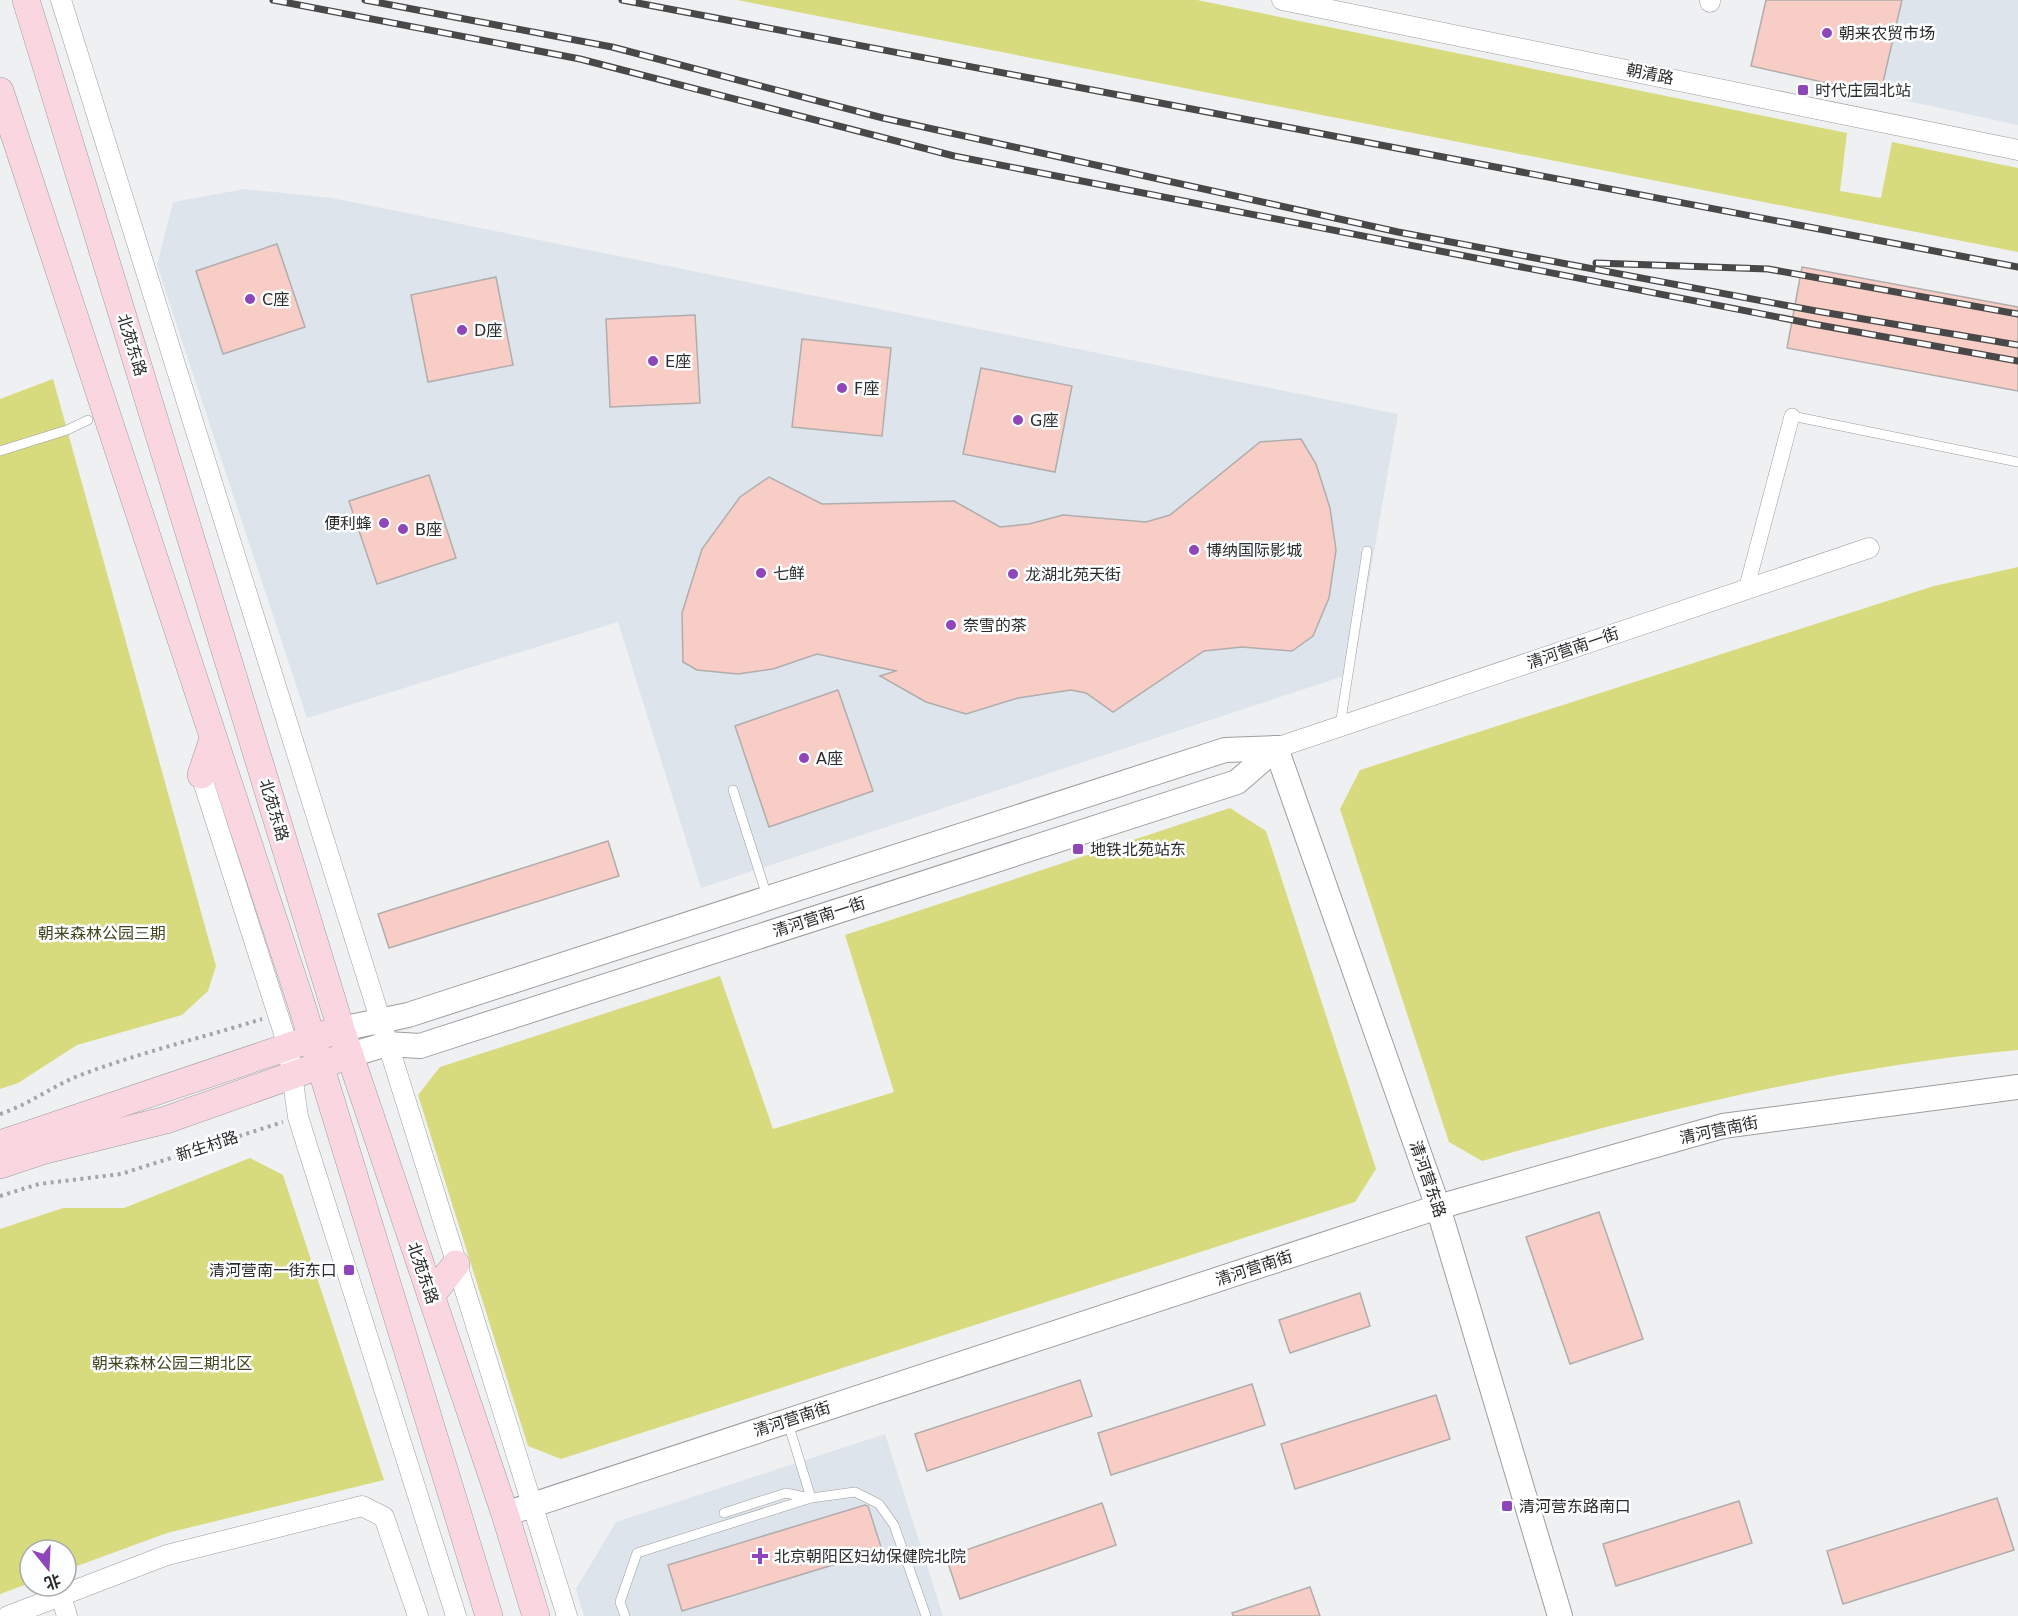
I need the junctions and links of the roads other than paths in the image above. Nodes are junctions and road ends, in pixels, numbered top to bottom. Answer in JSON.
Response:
{"nodes":[{"id":1,"x":26,"y":0,"type":"edge"},
{"id":2,"x":61,"y":0,"type":"edge"},
{"id":3,"x":1281,"y":0,"type":"edge"},
{"id":4,"x":0,"y":91,"type":"edge"},
{"id":5,"x":2018,"y":150,"type":"edge"},
{"id":6,"x":1792,"y":416,"type":"joint"},
{"id":7,"x":88,"y":420,"type":"dead end"},
{"id":8,"x":0,"y":451,"type":"edge"},
{"id":9,"x":2018,"y":462,"type":"edge"},
{"id":10,"x":1869,"y":548,"type":"dead end"},
{"id":11,"x":1367,"y":551,"type":"dead end"},
{"id":12,"x":1746,"y":590,"type":"junction"},
{"id":13,"x":1340,"y":726,"type":"junction"},
{"id":14,"x":213,"y":739,"type":"junction"},
{"id":15,"x":1276,"y":748,"type":"junction"},
{"id":16,"x":201,"y":775,"type":"joint"},
{"id":17,"x":733,"y":790,"type":"dead end"},
{"id":18,"x":768,"y":898,"type":"junction"},
{"id":19,"x":379,"y":1021,"type":"junction"},
{"id":20,"x":341,"y":1029,"type":"junction"},
{"id":21,"x":300,"y":1042,"type":"junction"},
{"id":22,"x":387,"y":1044,"type":"junction"},
{"id":23,"x":350,"y":1055,"type":"junction"},
{"id":24,"x":321,"y":1065,"type":"junction"},
{"id":25,"x":293,"y":1074,"type":"junction"},
{"id":26,"x":2018,"y":1087,"type":"edge"},
{"id":27,"x":0,"y":1144,"type":"edge"},
{"id":28,"x":0,"y":1165,"type":"edge"},
{"id":29,"x":1438,"y":1207,"type":"junction"},
{"id":30,"x":456,"y":1264,"type":"junction"},
{"id":31,"x":431,"y":1296,"type":"junction"},
{"id":32,"x":787,"y":1421,"type":"junction"},
{"id":33,"x":811,"y":1498,"type":"junction"},
{"id":34,"x":531,"y":1505,"type":"junction"},
{"id":35,"x":724,"y":1513,"type":"dead end"},
{"id":36,"x":505,"y":1514,"type":"junction"},
{"id":37,"x":78,"y":1589,"type":"edge"},
{"id":38,"x":56,"y":1598,"type":"edge"},
{"id":39,"x":62,"y":1598,"type":"edge"},
{"id":40,"x":8,"y":1616,"type":"edge"},
{"id":41,"x":67,"y":1616,"type":"edge"},
{"id":42,"x":418,"y":1616,"type":"edge"},
{"id":43,"x":456,"y":1616,"type":"edge"},
{"id":44,"x":489,"y":1616,"type":"edge"},
{"id":45,"x":536,"y":1616,"type":"edge"},
{"id":46,"x":567,"y":1616,"type":"edge"},
{"id":47,"x":625,"y":1616,"type":"edge"},
{"id":48,"x":926,"y":1616,"type":"edge"},
{"id":49,"x":1560,"y":1616,"type":"edge"}],
"edges":[{"from":1,"to":20,"type":"main road","name":"北苑东路"},
{"from":2,"to":19,"type":"street"},
{"from":3,"to":5,"type":"street","name":"朝清路"},
{"from":4,"to":14,"type":"main road"},
{"from":6,"to":9,"type":"lane"},
{"from":6,"to":12,"type":"street"},
{"from":7,"to":8,"type":"lane"},
{"from":10,"to":12,"type":"street","name":"清河营南一街"},
{"from":11,"to":13,"type":"lane"},
{"from":12,"to":13,"type":"street","name":"清河营南一街"},
{"from":13,"to":15,"type":"street","name":"清河营南一街"},
{"from":14,"to":16,"type":"main road"},
{"from":14,"to":21,"type":"main road"},
{"from":15,"to":18,"type":"street","name":"清河营南一街"},
{"from":15,"to":22,"type":"street","name":"清河营南一街"},
{"from":15,"to":29,"type":"street","name":"清河营东路"},
{"from":16,"to":21,"type":"street"},
{"from":17,"to":18,"type":"lane"},
{"from":18,"to":19,"type":"street","name":"清河营南一街"},
{"from":19,"to":20,"type":"street","name":"清河营南一街"},
{"from":19,"to":22,"type":"street"},
{"from":20,"to":21,"type":"main road"},
{"from":20,"to":23,"type":"main road","name":"北苑东路"},
{"from":21,"to":24,"type":"main road"},
{"from":21,"to":25,"type":"street"},
{"from":21,"to":27,"type":"main road"},
{"from":22,"to":23,"type":"street","name":"清河营南一街"},
{"from":22,"to":30,"type":"street"},
{"from":23,"to":24,"type":"main road"},
{"from":23,"to":31,"type":"main road","name":"北苑东路"},
{"from":24,"to":25,"type":"main road"},
{"from":24,"to":44,"type":"main road"},
{"from":25,"to":28,"type":"main road"},
{"from":25,"to":43,"type":"street"},
{"from":26,"to":29,"type":"street","name":"清河营南街"},
{"from":29,"to":32,"type":"street","name":"清河营南街"},
{"from":29,"to":49,"type":"street","name":"清河营东路"},
{"from":30,"to":31,"type":"main road"},
{"from":30,"to":34,"type":"street"},
{"from":31,"to":36,"type":"main road","name":"北苑东路"},
{"from":32,"to":33,"type":"lane"},
{"from":32,"to":34,"type":"street","name":"清河营南街"},
{"from":33,"to":35,"type":"lane"},
{"from":33,"to":47,"type":"lane"},
{"from":33,"to":48,"type":"lane"},
{"from":34,"to":36,"type":"street","name":"清河营南街"},
{"from":34,"to":46,"type":"street"},
{"from":36,"to":45,"type":"main road","name":"北苑东路"},
{"from":37,"to":42,"type":"street"},
{"from":38,"to":40,"type":"street"},
{"from":39,"to":41,"type":"street"}]}
